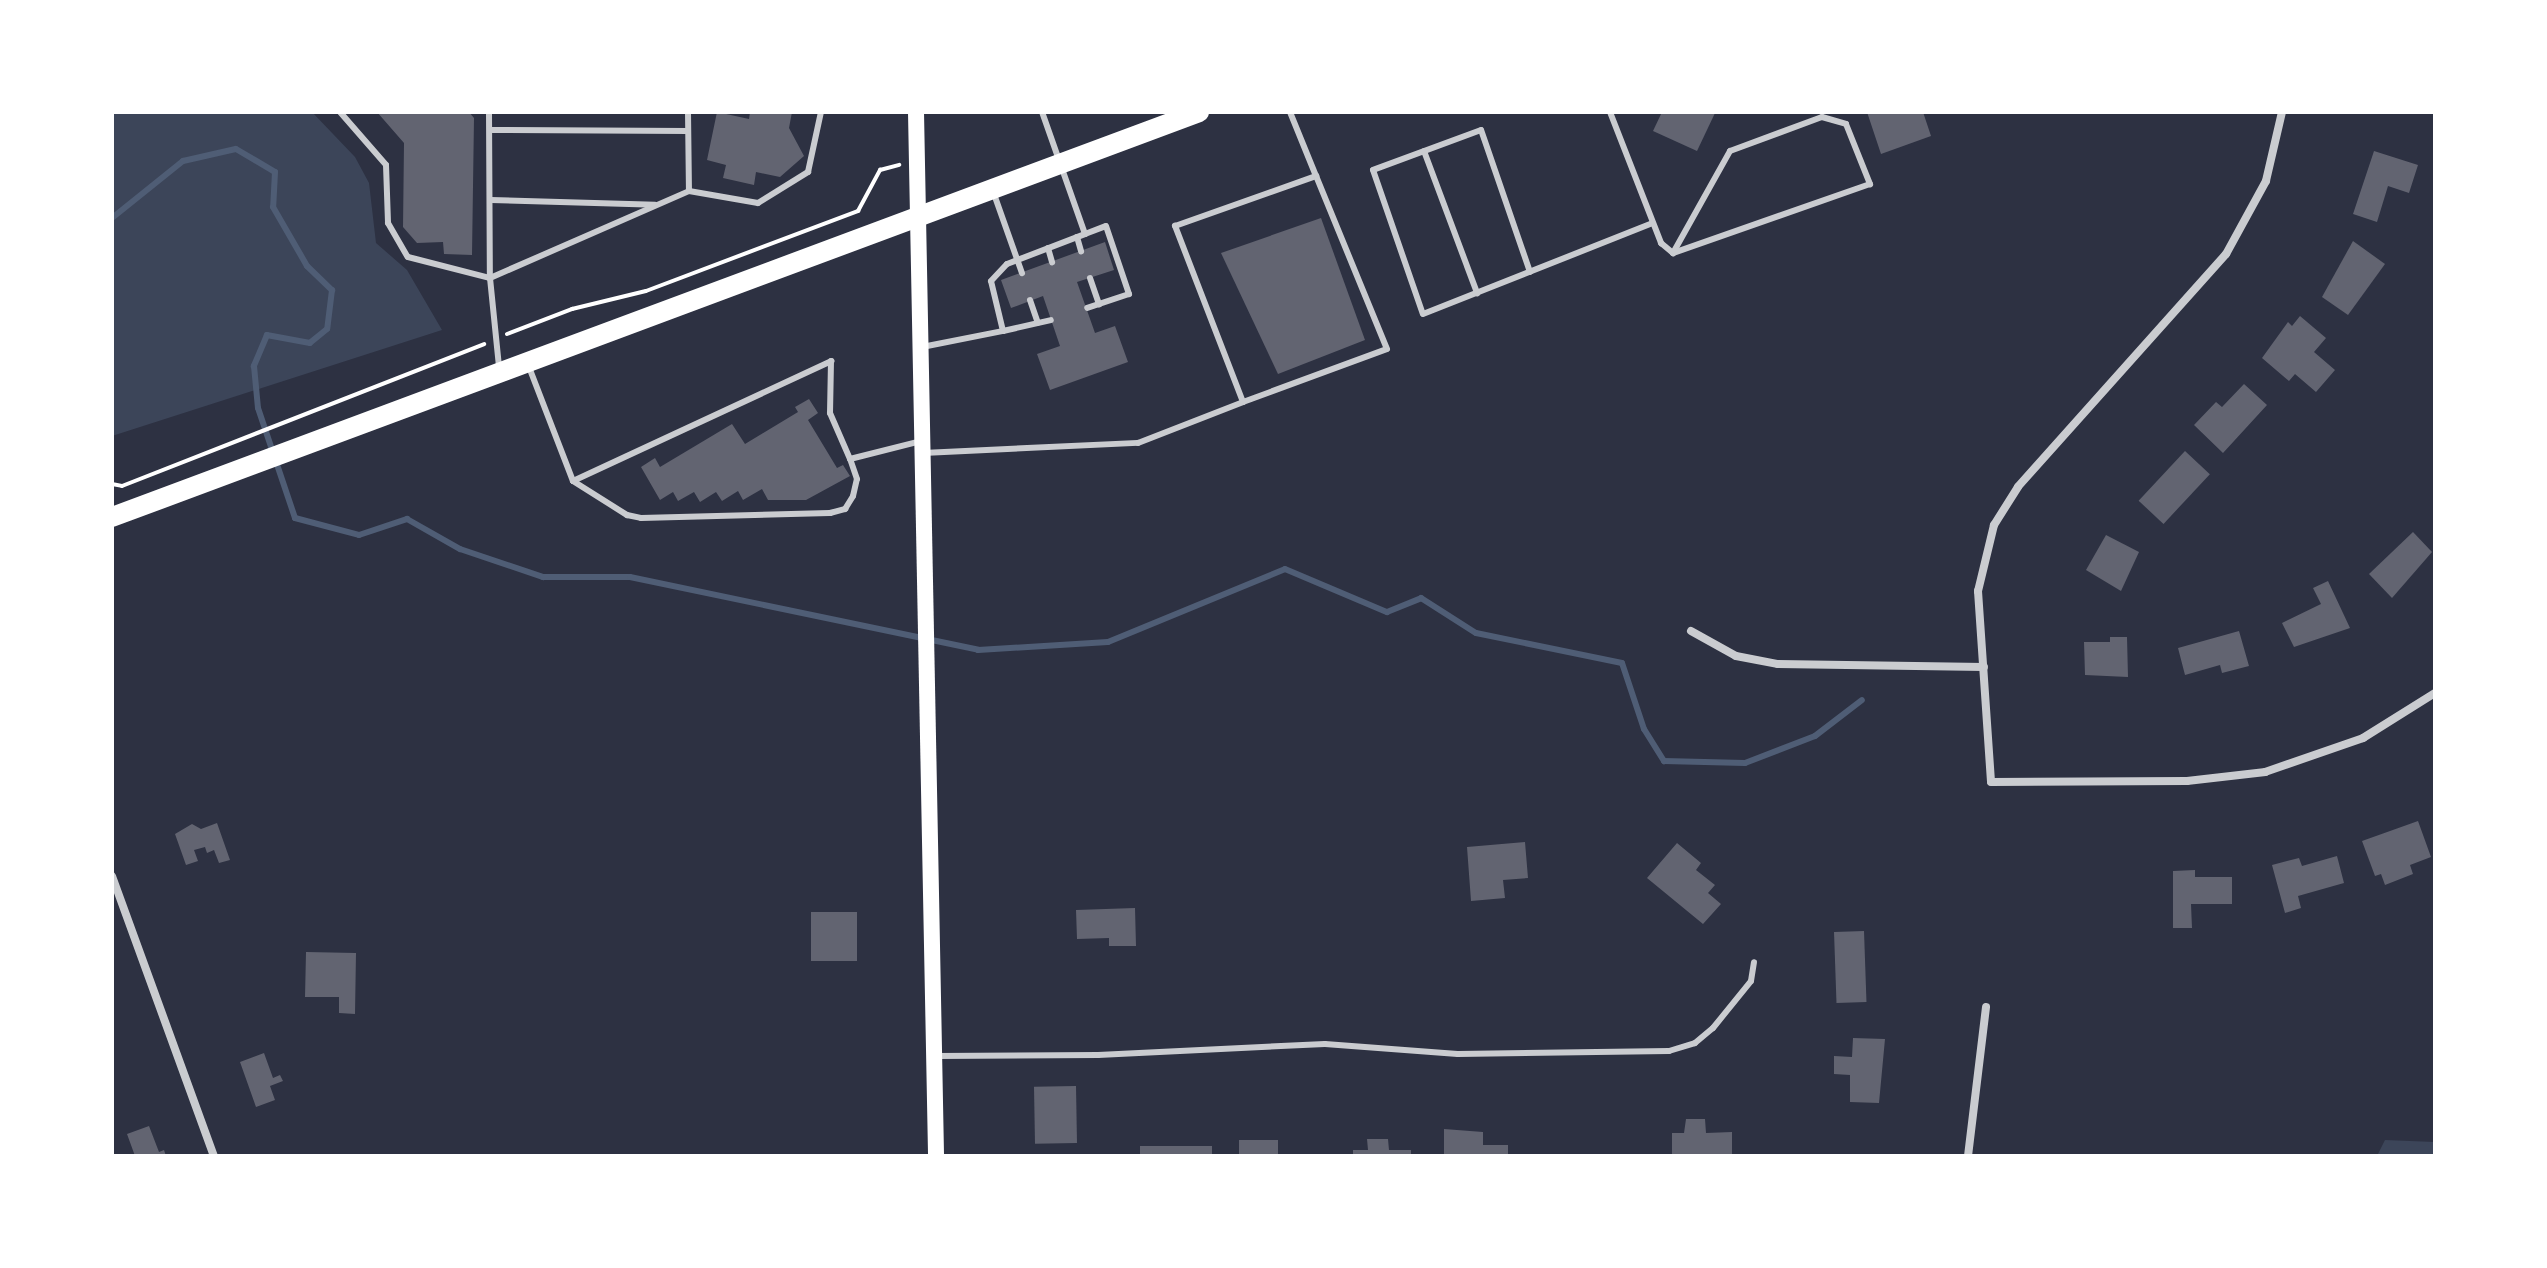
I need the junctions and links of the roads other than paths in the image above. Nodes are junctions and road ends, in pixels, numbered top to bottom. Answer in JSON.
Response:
{"nodes":[{"id":1,"x":340,"y":112,"type":"edge"},
{"id":2,"x":489,"y":112,"type":"edge"},
{"id":3,"x":688,"y":112,"type":"edge"},
{"id":4,"x":821,"y":112,"type":"edge"},
{"id":5,"x":916,"y":112,"type":"edge"},
{"id":6,"x":1042,"y":112,"type":"edge"},
{"id":7,"x":1199,"y":112,"type":"edge"},
{"id":8,"x":1290,"y":112,"type":"edge"},
{"id":9,"x":1610,"y":112,"type":"edge"},
{"id":10,"x":2282,"y":112,"type":"edge"},
{"id":11,"x":491,"y":130,"type":"junction"},
{"id":12,"x":688,"y":131,"type":"junction"},
{"id":13,"x":1424,"y":151,"type":"junction"},
{"id":14,"x":1060,"y":165,"type":"junction"},
{"id":15,"x":1316,"y":176,"type":"junction"},
{"id":16,"x":689,"y":191,"type":"junction"},
{"id":17,"x":993,"y":191,"type":"junction"},
{"id":18,"x":491,"y":200,"type":"junction"},
{"id":19,"x":659,"y":205,"type":"junction"},
{"id":20,"x":918,"y":219,"type":"junction"},
{"id":21,"x":1653,"y":223,"type":"junction"},
{"id":22,"x":1085,"y":234,"type":"junction"},
{"id":23,"x":1077,"y":237,"type":"junction"},
{"id":24,"x":1048,"y":248,"type":"junction"},
{"id":25,"x":1081,"y":251,"type":"dead end"},
{"id":26,"x":1673,"y":253,"type":"junction"},
{"id":27,"x":1018,"y":259,"type":"junction"},
{"id":28,"x":1052,"y":262,"type":"dead end"},
{"id":29,"x":1530,"y":272,"type":"junction"},
{"id":30,"x":1022,"y":273,"type":"dead end"},
{"id":31,"x":490,"y":278,"type":"junction"},
{"id":32,"x":1090,"y":278,"type":"dead end"},
{"id":33,"x":1477,"y":293,"type":"junction"},
{"id":34,"x":1030,"y":300,"type":"dead end"},
{"id":35,"x":1099,"y":304,"type":"junction"},
{"id":36,"x":1087,"y":308,"type":"dead end"},
{"id":37,"x":1051,"y":320,"type":"dead end"},
{"id":38,"x":1038,"y":323,"type":"junction"},
{"id":39,"x":1003,"y":331,"type":"junction"},
{"id":40,"x":922,"y":347,"type":"junction"},
{"id":41,"x":528,"y":363,"type":"junction"},
{"id":42,"x":499,"y":374,"type":"junction"},
{"id":43,"x":1243,"y":402,"type":"junction"},
{"id":44,"x":923,"y":447,"type":"junction"},
{"id":45,"x":850,"y":459,"type":"junction"},
{"id":46,"x":573,"y":481,"type":"junction"},
{"id":47,"x":112,"y":517,"type":"edge"},
{"id":48,"x":1691,"y":631,"type":"dead end"},
{"id":49,"x":1984,"y":667,"type":"junction"},
{"id":50,"x":2435,"y":693,"type":"edge"},
{"id":51,"x":112,"y":876,"type":"edge"},
{"id":52,"x":1754,"y":962,"type":"dead end"},
{"id":53,"x":1986,"y":1007,"type":"dead end"},
{"id":54,"x":934,"y":1056,"type":"junction"},
{"id":55,"x":214,"y":1156,"type":"edge"},
{"id":56,"x":936,"y":1156,"type":"edge"},
{"id":57,"x":1968,"y":1156,"type":"edge"}],
"edges":[{"from":1,"to":31,"type":"lane"},
{"from":2,"to":11,"type":"lane"},
{"from":3,"to":12,"type":"lane"},
{"from":4,"to":16,"type":"lane"},
{"from":5,"to":20,"type":"main road"},
{"from":6,"to":14,"type":"lane"},
{"from":7,"to":14,"type":"main road"},
{"from":8,"to":15,"type":"lane"},
{"from":9,"to":21,"type":"lane"},
{"from":10,"to":49,"type":"street"},
{"from":11,"to":12,"type":"lane"},
{"from":11,"to":18,"type":"lane"},
{"from":12,"to":16,"type":"lane"},
{"from":13,"to":29,"type":"lane"},
{"from":13,"to":33,"type":"lane"},
{"from":13,"to":33,"type":"lane"},
{"from":14,"to":17,"type":"main road"},
{"from":14,"to":22,"type":"lane"},
{"from":15,"to":43,"type":"lane"},
{"from":15,"to":43,"type":"lane"},
{"from":16,"to":19,"type":"lane"},
{"from":17,"to":20,"type":"main road"},
{"from":17,"to":27,"type":"lane"},
{"from":18,"to":19,"type":"lane"},
{"from":18,"to":31,"type":"lane"},
{"from":19,"to":31,"type":"lane"},
{"from":20,"to":40,"type":"main road"},
{"from":20,"to":41,"type":"main road"},
{"from":21,"to":26,"type":"lane"},
{"from":21,"to":29,"type":"lane"},
{"from":22,"to":23,"type":"lane"},
{"from":22,"to":35,"type":"lane"},
{"from":23,"to":24,"type":"lane"},
{"from":23,"to":25,"type":"lane"},
{"from":24,"to":27,"type":"lane"},
{"from":24,"to":28,"type":"lane"},
{"from":26,"to":26,"type":"lane"},
{"from":27,"to":30,"type":"lane"},
{"from":27,"to":39,"type":"lane"},
{"from":29,"to":33,"type":"lane"},
{"from":31,"to":42,"type":"lane"},
{"from":32,"to":35,"type":"lane"},
{"from":34,"to":38,"type":"lane"},
{"from":35,"to":36,"type":"lane"},
{"from":37,"to":38,"type":"lane"},
{"from":38,"to":39,"type":"lane"},
{"from":39,"to":40,"type":"lane"},
{"from":40,"to":44,"type":"main road"},
{"from":41,"to":42,"type":"main road"},
{"from":41,"to":46,"type":"lane"},
{"from":42,"to":47,"type":"main road"},
{"from":43,"to":44,"type":"lane"},
{"from":44,"to":45,"type":"lane"},
{"from":44,"to":54,"type":"main road"},
{"from":45,"to":46,"type":"lane"},
{"from":45,"to":46,"type":"lane"},
{"from":48,"to":49,"type":"street"},
{"from":49,"to":50,"type":"street"},
{"from":51,"to":55,"type":"street"},
{"from":52,"to":54,"type":"lane"},
{"from":53,"to":57,"type":"street"},
{"from":54,"to":56,"type":"main road"}]}
